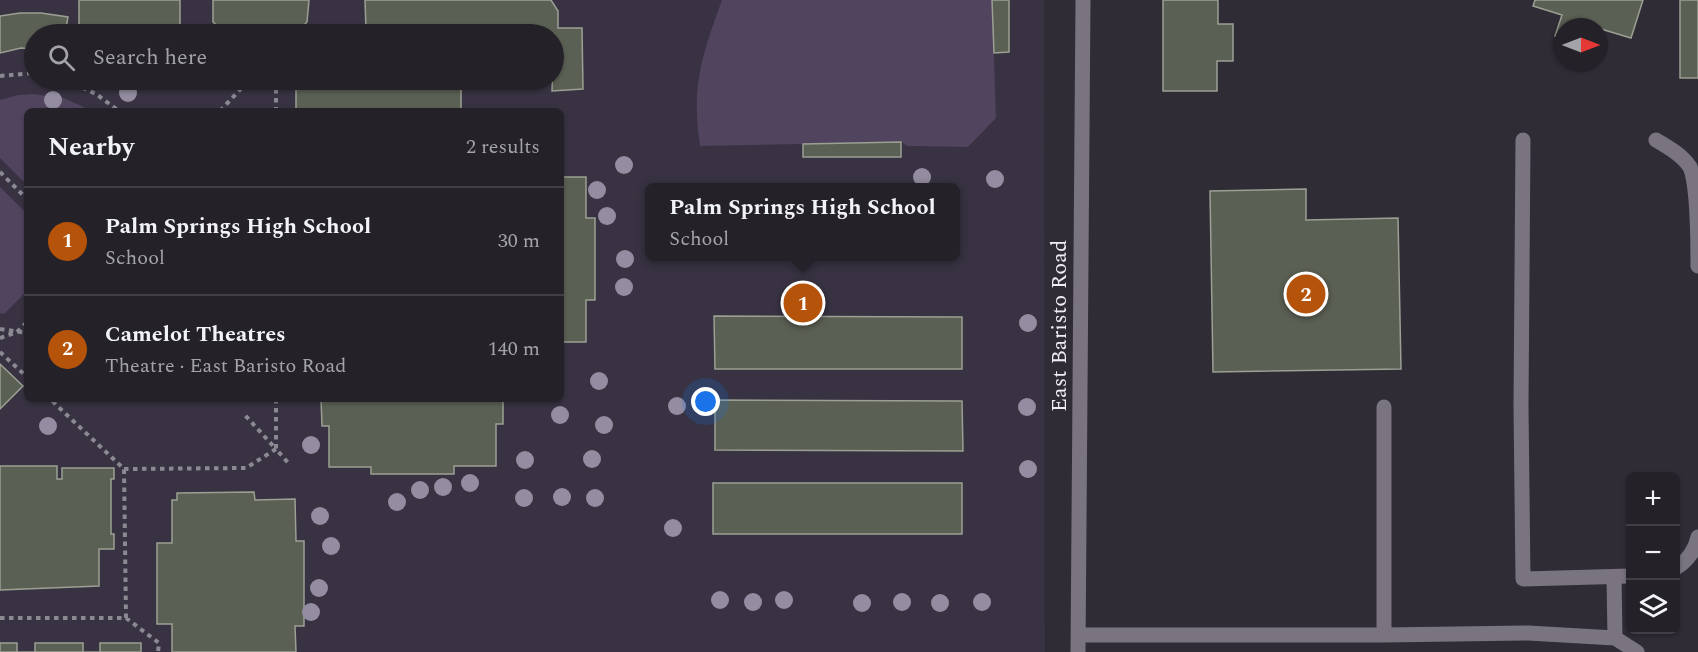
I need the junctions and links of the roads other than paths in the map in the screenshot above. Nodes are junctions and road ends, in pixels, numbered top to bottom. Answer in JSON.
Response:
{"nodes":[{"id":1,"x":1083,"y":0,"type":"edge"},
{"id":2,"x":1523,"y":140,"type":"dead end"},
{"id":3,"x":1656,"y":140,"type":"dead end"},
{"id":4,"x":1698,"y":266,"type":"edge"},
{"id":5,"x":1383,"y":407,"type":"dead end"},
{"id":6,"x":1698,"y":537,"type":"edge"},
{"id":7,"x":1680,"y":566,"type":"edge"},
{"id":8,"x":1626,"y":576,"type":"edge"},
{"id":9,"x":1614,"y":577,"type":"junction"},
{"id":10,"x":1078,"y":635,"type":"junction"},
{"id":11,"x":1384,"y":635,"type":"junction"},
{"id":12,"x":1615,"y":638,"type":"junction"},
{"id":13,"x":1078,"y":652,"type":"edge"},
{"id":14,"x":1637,"y":652,"type":"edge"}],
"edges":[{"from":1,"to":10,"type":"street","name":"East Baristo Road"},
{"from":2,"to":9,"type":"street"},
{"from":3,"to":4,"type":"street"},
{"from":5,"to":11,"type":"street"},
{"from":6,"to":7,"type":"street"},
{"from":8,"to":9,"type":"street"},
{"from":9,"to":12,"type":"street"},
{"from":10,"to":11,"type":"street"},
{"from":10,"to":13,"type":"street","name":"East Baristo Road"},
{"from":11,"to":12,"type":"street"},
{"from":12,"to":14,"type":"street"}]}
